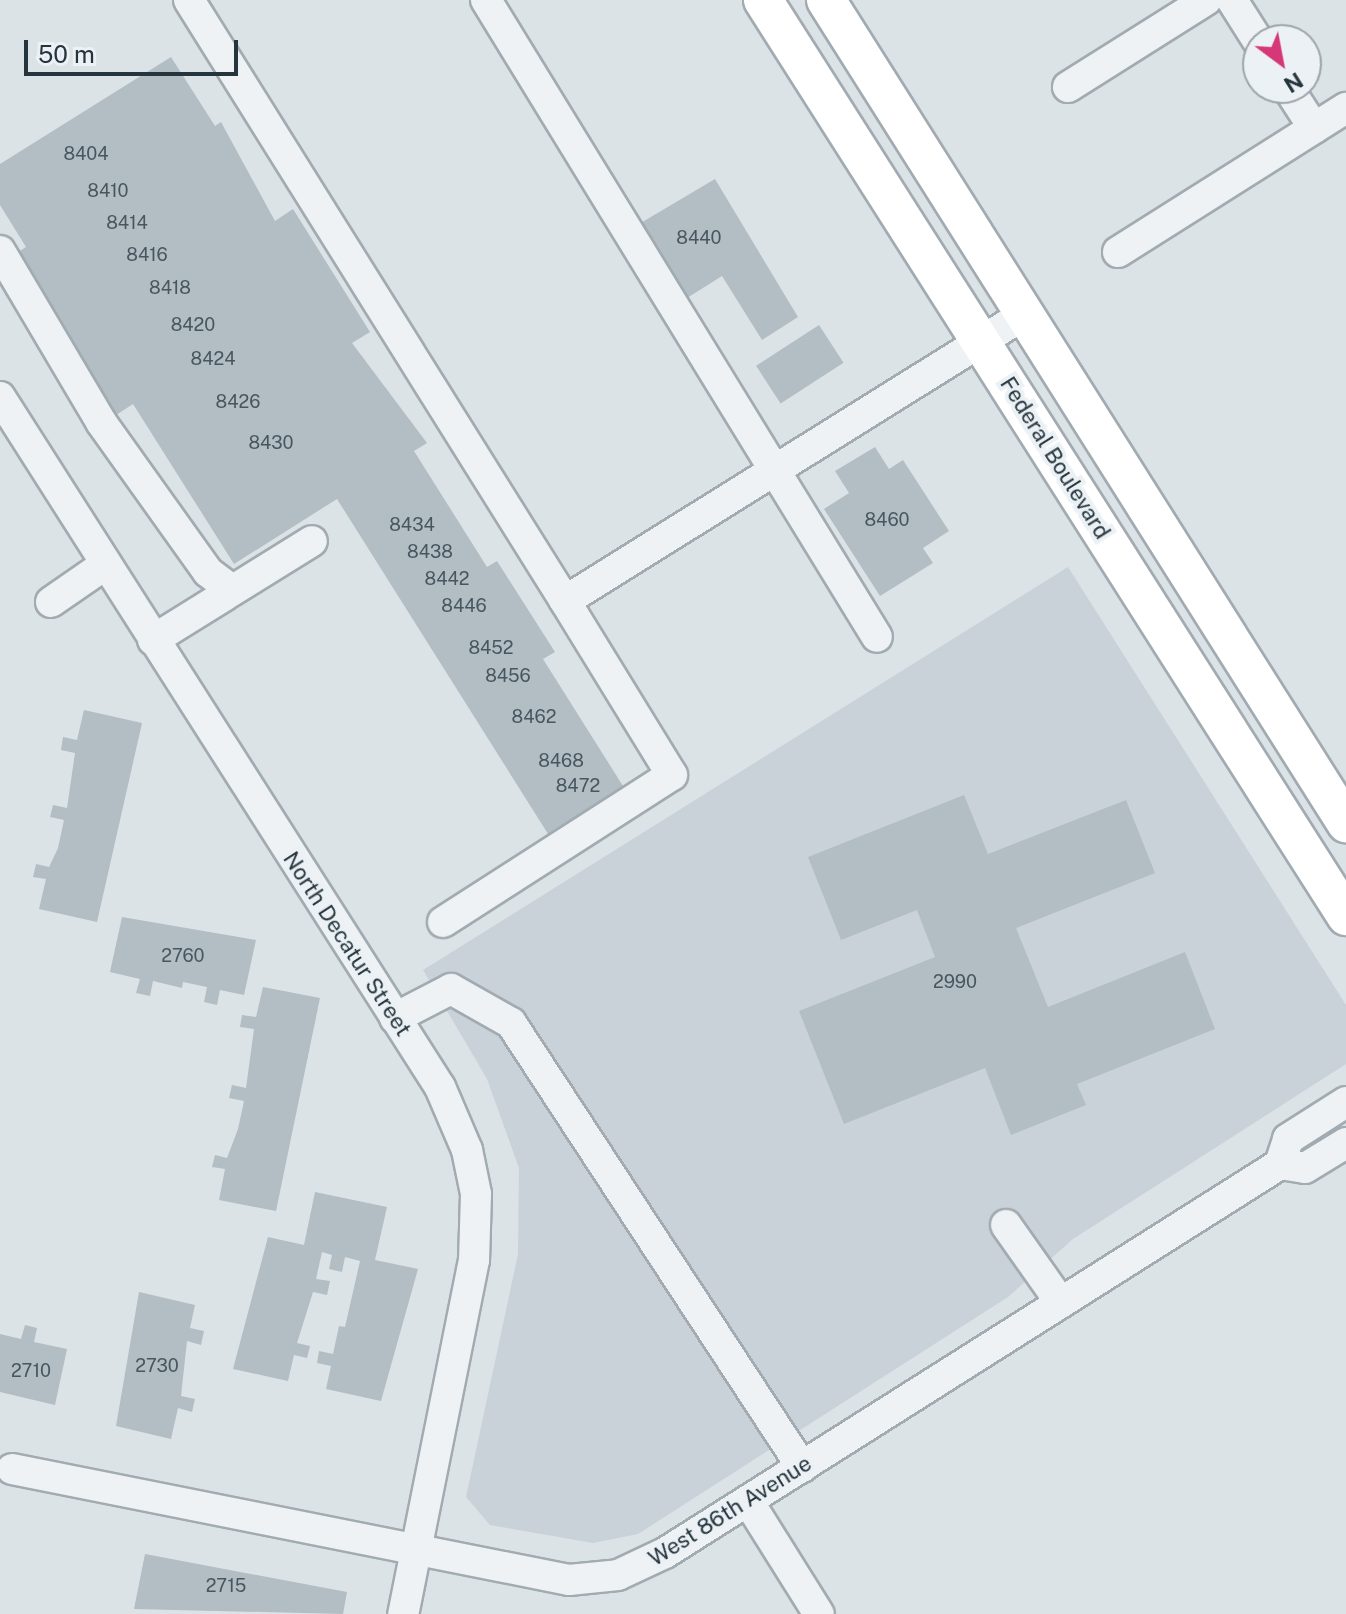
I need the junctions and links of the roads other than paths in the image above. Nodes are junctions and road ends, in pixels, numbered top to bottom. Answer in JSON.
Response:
{"nodes":[{"id":1,"x":189,"y":0,"type":"edge"},
{"id":2,"x":486,"y":0,"type":"edge"},
{"id":3,"x":763,"y":0,"type":"edge"},
{"id":4,"x":826,"y":0,"type":"edge"},
{"id":5,"x":1206,"y":0,"type":"edge"},
{"id":6,"x":1232,"y":0,"type":"edge"},
{"id":7,"x":1247,"y":24,"type":"edge"},
{"id":8,"x":1068,"y":87,"type":"dead end"},
{"id":9,"x":1298,"y":104,"type":"edge"},
{"id":10,"x":1346,"y":108,"type":"edge"},
{"id":11,"x":1314,"y":128,"type":"junction"},
{"id":12,"x":0,"y":251,"type":"edge"},
{"id":13,"x":1118,"y":252,"type":"dead end"},
{"id":14,"x":1025,"y":314,"type":"junction"},
{"id":15,"x":981,"y":342,"type":"junction"},
{"id":16,"x":0,"y":397,"type":"edge"},
{"id":17,"x":774,"y":471,"type":"junction"},
{"id":18,"x":312,"y":541,"type":"dead end"},
{"id":19,"x":106,"y":564,"type":"junction"},
{"id":20,"x":232,"y":590,"type":"junction"},
{"id":21,"x":565,"y":601,"type":"junction"},
{"id":22,"x":51,"y":602,"type":"dead end"},
{"id":23,"x":877,"y":637,"type":"dead end"},
{"id":24,"x":153,"y":640,"type":"junction"},
{"id":25,"x":1346,"y":823,"type":"edge"},
{"id":26,"x":1346,"y":916,"type":"edge"},
{"id":27,"x":443,"y":922,"type":"dead end"},
{"id":28,"x":395,"y":1018,"type":"junction"},
{"id":29,"x":1346,"y":1102,"type":"edge"},
{"id":30,"x":1346,"y":1143,"type":"edge"},
{"id":31,"x":1280,"y":1164,"type":"junction"},
{"id":32,"x":1006,"y":1225,"type":"dead end"},
{"id":33,"x":1061,"y":1303,"type":"junction"},
{"id":34,"x":802,"y":1467,"type":"junction"},
{"id":35,"x":12,"y":1469,"type":"dead end"},
{"id":36,"x":748,"y":1501,"type":"junction"},
{"id":37,"x":415,"y":1551,"type":"junction"},
{"id":38,"x":403,"y":1614,"type":"edge"},
{"id":39,"x":819,"y":1614,"type":"edge"}],
"edges":[{"from":1,"to":21,"type":"street"},
{"from":2,"to":17,"type":"street"},
{"from":3,"to":15,"type":"main road","name":"Federal Boulevard"},
{"from":4,"to":14,"type":"main road"},
{"from":5,"to":8,"type":"street"},
{"from":6,"to":7,"type":"street"},
{"from":9,"to":11,"type":"street"},
{"from":10,"to":11,"type":"street"},
{"from":11,"to":13,"type":"street"},
{"from":12,"to":20,"type":"street"},
{"from":14,"to":15,"type":"street"},
{"from":14,"to":25,"type":"main road"},
{"from":15,"to":17,"type":"street"},
{"from":15,"to":26,"type":"main road","name":"Federal Boulevard"},
{"from":16,"to":19,"type":"street","name":"North Decatur Street"},
{"from":17,"to":21,"type":"street"},
{"from":17,"to":23,"type":"street"},
{"from":18,"to":20,"type":"street"},
{"from":19,"to":22,"type":"street"},
{"from":19,"to":24,"type":"street","name":"North Decatur Street"},
{"from":20,"to":24,"type":"street"},
{"from":21,"to":27,"type":"street"},
{"from":24,"to":28,"type":"street","name":"North Decatur Street"},
{"from":28,"to":34,"type":"street"},
{"from":28,"to":37,"type":"street","name":"North Decatur Street"},
{"from":29,"to":31,"type":"street","name":"West 86th Avenue"},
{"from":30,"to":31,"type":"street","name":"West 86th Avenue"},
{"from":31,"to":33,"type":"street","name":"West 86th Avenue"},
{"from":32,"to":33,"type":"street"},
{"from":33,"to":34,"type":"street","name":"West 86th Avenue"},
{"from":34,"to":36,"type":"street","name":"West 86th Avenue"},
{"from":35,"to":37,"type":"street","name":"West 86th Avenue"},
{"from":36,"to":37,"type":"street","name":"West 86th Avenue"},
{"from":36,"to":39,"type":"street"},
{"from":37,"to":38,"type":"street","name":"North Decatur Street"}]}
